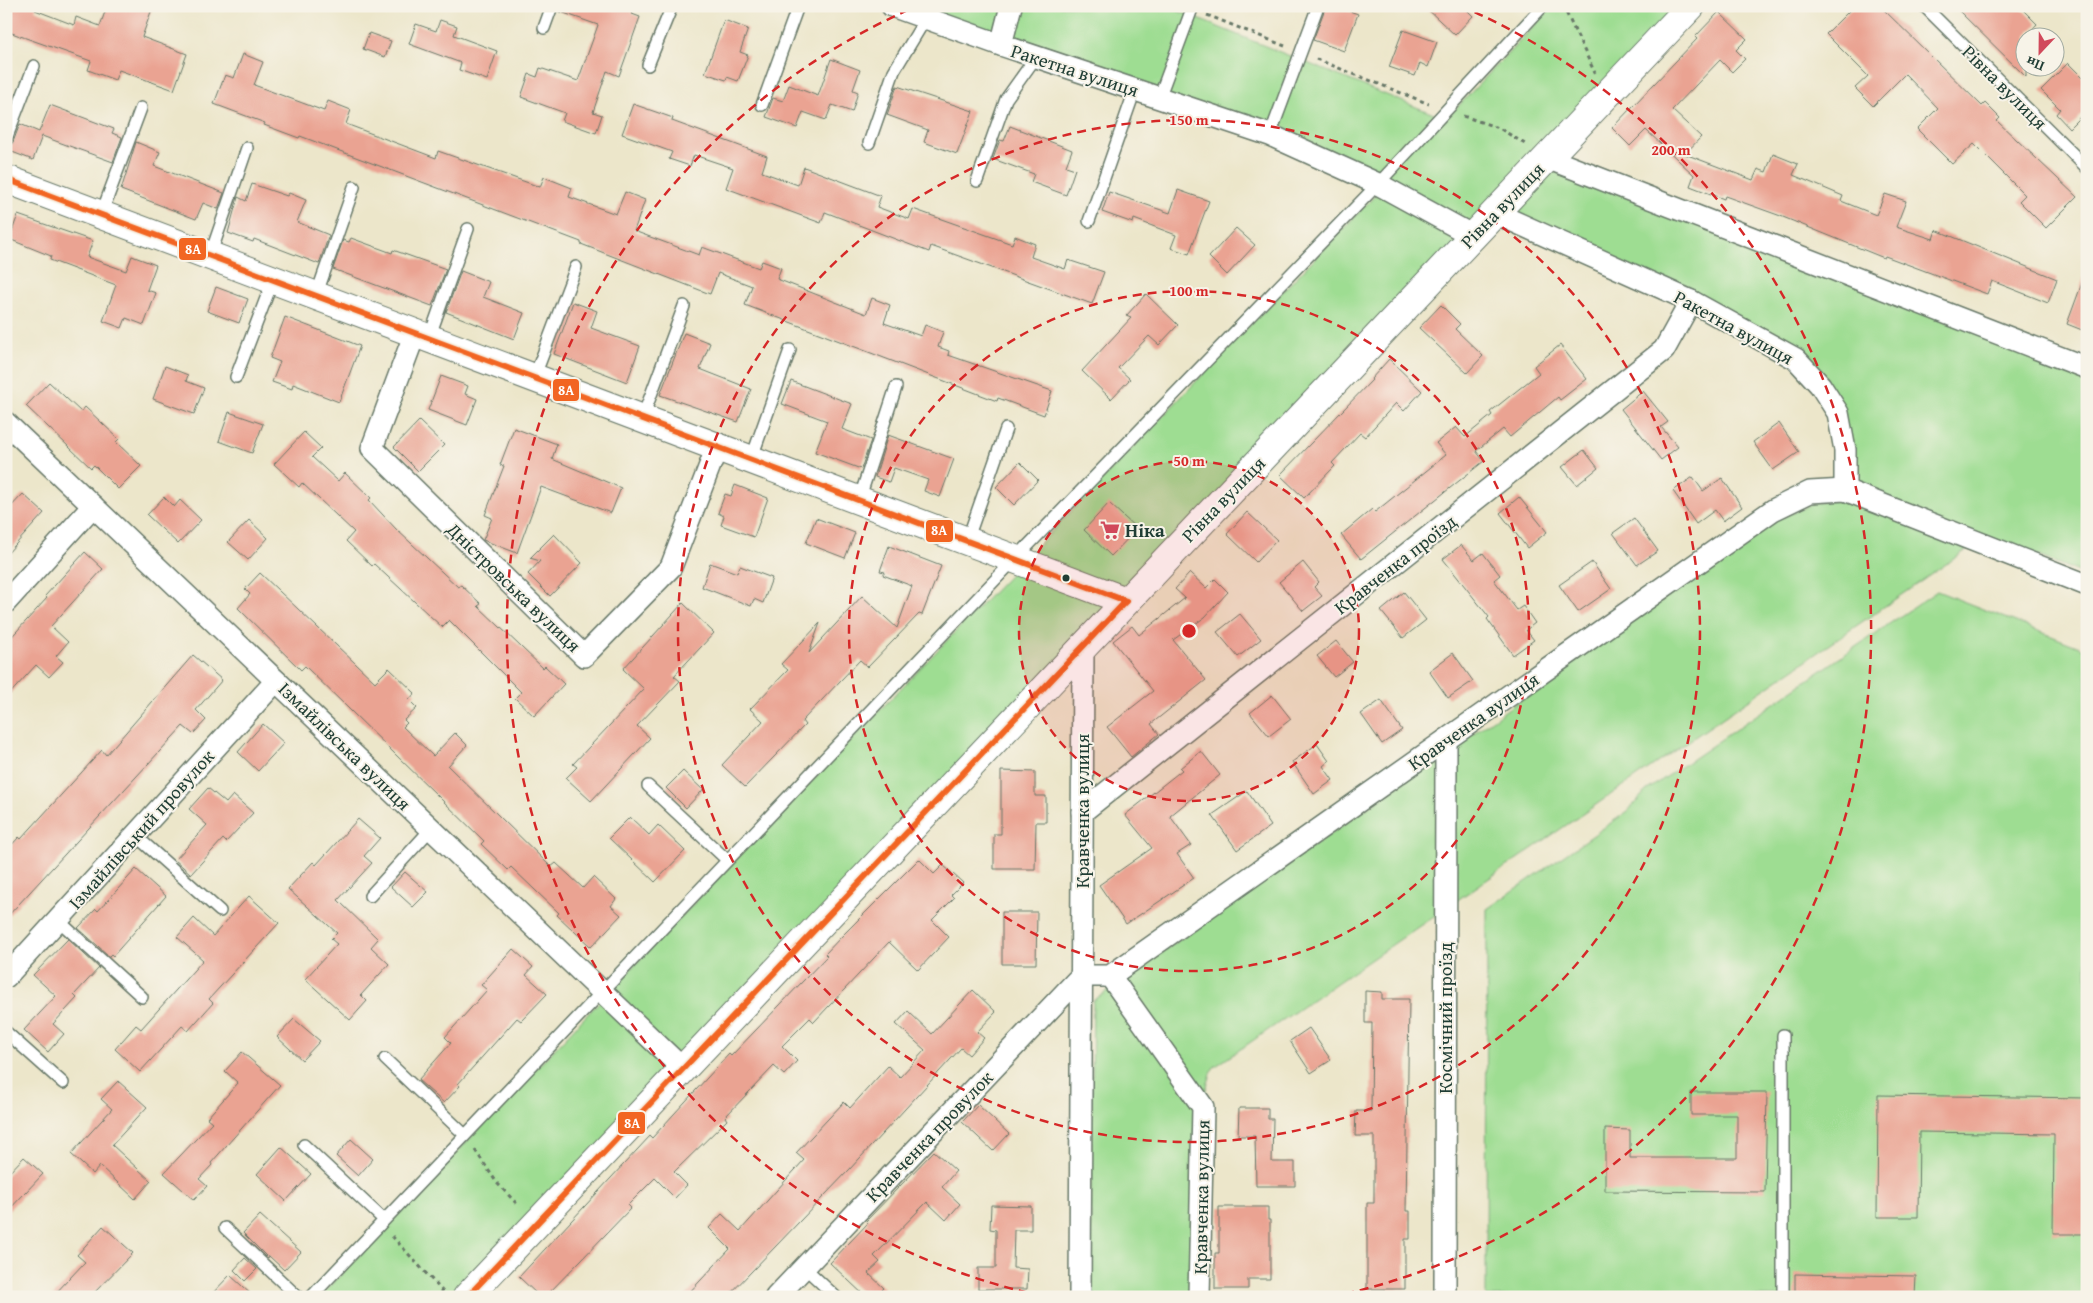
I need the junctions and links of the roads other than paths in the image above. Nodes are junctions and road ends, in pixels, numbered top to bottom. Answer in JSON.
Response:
{"nodes":[{"id":1,"x":552,"y":6,"type":"edge"},
{"id":2,"x":672,"y":6,"type":"edge"},
{"id":3,"x":798,"y":6,"type":"edge"},
{"id":4,"x":892,"y":6,"type":"edge"},
{"id":5,"x":1010,"y":6,"type":"edge"},
{"id":6,"x":1193,"y":6,"type":"edge"},
{"id":7,"x":1318,"y":6,"type":"edge"},
{"id":8,"x":1543,"y":6,"type":"edge"},
{"id":9,"x":1691,"y":6,"type":"edge"},
{"id":10,"x":1924,"y":6,"type":"edge"},
{"id":11,"x":926,"y":18,"type":"junction"},
{"id":12,"x":544,"y":28,"type":"dead end"},
{"id":13,"x":1001,"y":45,"type":"junction"},
{"id":14,"x":1036,"y":57,"type":"junction"},
{"id":15,"x":648,"y":65,"type":"dead end"},
{"id":16,"x":34,"y":66,"type":"dead end"},
{"id":17,"x":1135,"y":90,"type":"junction"},
{"id":18,"x":1158,"y":98,"type":"junction"},
{"id":19,"x":762,"y":105,"type":"dead end"},
{"id":20,"x":141,"y":108,"type":"dead end"},
{"id":21,"x":1270,"y":134,"type":"junction"},
{"id":22,"x":6,"y":139,"type":"edge"},
{"id":23,"x":869,"y":143,"type":"dead end"},
{"id":24,"x":247,"y":148,"type":"dead end"},
{"id":25,"x":1547,"y":158,"type":"junction"},
{"id":26,"x":2087,"y":168,"type":"edge"},
{"id":27,"x":6,"y":179,"type":"edge"},
{"id":28,"x":977,"y":182,"type":"dead end"},
{"id":29,"x":1378,"y":184,"type":"junction"},
{"id":30,"x":354,"y":187,"type":"dead end"},
{"id":31,"x":1495,"y":212,"type":"junction"},
{"id":32,"x":101,"y":215,"type":"junction"},
{"id":33,"x":1089,"y":221,"type":"dead end"},
{"id":34,"x":468,"y":229,"type":"dead end"},
{"id":35,"x":1473,"y":236,"type":"junction"},
{"id":36,"x":210,"y":256,"type":"junction"},
{"id":37,"x":576,"y":267,"type":"dead end"},
{"id":38,"x":273,"y":280,"type":"junction"},
{"id":39,"x":316,"y":296,"type":"junction"},
{"id":40,"x":1691,"y":302,"type":"junction"},
{"id":41,"x":684,"y":306,"type":"dead end"},
{"id":42,"x":422,"y":336,"type":"junction"},
{"id":43,"x":790,"y":350,"type":"dead end"},
{"id":44,"x":2087,"y":368,"type":"edge"},
{"id":45,"x":236,"y":377,"type":"dead end"},
{"id":46,"x":534,"y":378,"type":"junction"},
{"id":47,"x":896,"y":388,"type":"dead end"},
{"id":48,"x":642,"y":419,"type":"junction"},
{"id":49,"x":6,"y":423,"type":"edge"},
{"id":50,"x":1006,"y":429,"type":"dead end"},
{"id":51,"x":716,"y":447,"type":"junction"},
{"id":52,"x":751,"y":460,"type":"junction"},
{"id":53,"x":1845,"y":490,"type":"junction"},
{"id":54,"x":859,"y":500,"type":"junction"},
{"id":55,"x":93,"y":506,"type":"junction"},
{"id":56,"x":967,"y":541,"type":"junction"},
{"id":57,"x":1015,"y":559,"type":"junction"},
{"id":58,"x":2087,"y":585,"type":"edge"},
{"id":59,"x":1126,"y":601,"type":"junction"},
{"id":60,"x":6,"y":602,"type":"edge"},
{"id":61,"x":1083,"y":646,"type":"junction"},
{"id":62,"x":276,"y":681,"type":"junction"},
{"id":63,"x":1446,"y":740,"type":"junction"},
{"id":64,"x":648,"y":786,"type":"dead end"},
{"id":65,"x":1082,"y":812,"type":"junction"},
{"id":66,"x":431,"y":828,"type":"junction"},
{"id":67,"x":135,"y":835,"type":"junction"},
{"id":68,"x":726,"y":860,"type":"junction"},
{"id":69,"x":370,"y":896,"type":"dead end"},
{"id":70,"x":220,"y":911,"type":"dead end"},
{"id":71,"x":58,"y":920,"type":"junction"},
{"id":72,"x":1081,"y":976,"type":"junction"},
{"id":73,"x":1110,"y":976,"type":"junction"},
{"id":74,"x":6,"y":977,"type":"edge"},
{"id":75,"x":601,"y":991,"type":"junction"},
{"id":76,"x":142,"y":997,"type":"dead end"},
{"id":77,"x":6,"y":1032,"type":"edge"},
{"id":78,"x":1784,"y":1035,"type":"dead end"},
{"id":79,"x":385,"y":1059,"type":"dead end"},
{"id":80,"x":683,"y":1069,"type":"junction"},
{"id":81,"x":63,"y":1083,"type":"dead end"},
{"id":82,"x":465,"y":1135,"type":"junction"},
{"id":83,"x":304,"y":1144,"type":"dead end"},
{"id":84,"x":384,"y":1220,"type":"junction"},
{"id":85,"x":225,"y":1228,"type":"dead end"},
{"id":86,"x":804,"y":1267,"type":"junction"},
{"id":87,"x":298,"y":1297,"type":"edge"},
{"id":88,"x":311,"y":1297,"type":"edge"},
{"id":89,"x":467,"y":1297,"type":"edge"},
{"id":90,"x":776,"y":1297,"type":"edge"},
{"id":91,"x":836,"y":1297,"type":"edge"},
{"id":92,"x":1080,"y":1297,"type":"edge"},
{"id":93,"x":1199,"y":1297,"type":"edge"},
{"id":94,"x":1445,"y":1297,"type":"edge"},
{"id":95,"x":1783,"y":1297,"type":"edge"}],
"edges":[{"from":1,"to":12,"type":"lane"},
{"from":2,"to":15,"type":"lane"},
{"from":3,"to":19,"type":"lane"},
{"from":4,"to":11,"type":"street","name":"Ракетна вулиця"},
{"from":5,"to":13,"type":"street"},
{"from":6,"to":18,"type":"lane"},
{"from":7,"to":21,"type":"lane"},
{"from":8,"to":29,"type":"lane"},
{"from":9,"to":25,"type":"street","name":"Рівна вулиця"},
{"from":10,"to":26,"type":"lane","name":"Рівна вулиця"},
{"from":11,"to":13,"type":"street","name":"Ракетна вулиця"},
{"from":11,"to":23,"type":"lane"},
{"from":13,"to":14,"type":"street","name":"Ракетна вулиця"},
{"from":14,"to":17,"type":"street","name":"Ракетна вулиця"},
{"from":14,"to":28,"type":"lane"},
{"from":16,"to":22,"type":"lane"},
{"from":17,"to":18,"type":"street","name":"Ракетна вулиця"},
{"from":17,"to":33,"type":"lane"},
{"from":18,"to":21,"type":"street","name":"Ракетна вулиця"},
{"from":20,"to":32,"type":"lane"},
{"from":21,"to":29,"type":"street","name":"Ракетна вулиця"},
{"from":24,"to":36,"type":"lane"},
{"from":25,"to":31,"type":"street","name":"Рівна вулиця"},
{"from":25,"to":44,"type":"street"},
{"from":27,"to":32,"type":"street"},
{"from":29,"to":35,"type":"street","name":"Ракетна вулиця"},
{"from":29,"to":57,"type":"lane"},
{"from":30,"to":39,"type":"lane"},
{"from":31,"to":35,"type":"street","name":"Рівна вулиця"},
{"from":31,"to":40,"type":"street","name":"Ракетна вулиця"},
{"from":32,"to":36,"type":"street"},
{"from":34,"to":42,"type":"lane"},
{"from":35,"to":59,"type":"street","name":"Рівна вулиця"},
{"from":36,"to":38,"type":"street"},
{"from":37,"to":46,"type":"lane"},
{"from":38,"to":39,"type":"street"},
{"from":38,"to":45,"type":"lane"},
{"from":39,"to":42,"type":"street"},
{"from":40,"to":53,"type":"street","name":"Ракетна вулиця"},
{"from":40,"to":65,"type":"street","name":"Кравченка проїзд"},
{"from":41,"to":48,"type":"lane"},
{"from":42,"to":46,"type":"street"},
{"from":42,"to":51,"type":"street","name":"Дністровська вулиця"},
{"from":43,"to":52,"type":"lane"},
{"from":46,"to":48,"type":"street"},
{"from":47,"to":54,"type":"lane"},
{"from":48,"to":51,"type":"street"},
{"from":49,"to":55,"type":"street","name":"Ізмайлівська вулиця"},
{"from":50,"to":56,"type":"lane"},
{"from":51,"to":52,"type":"street"},
{"from":52,"to":54,"type":"street"},
{"from":53,"to":58,"type":"street"},
{"from":53,"to":63,"type":"street","name":"Кравченка вулиця"},
{"from":54,"to":56,"type":"street"},
{"from":55,"to":60,"type":"street"},
{"from":55,"to":62,"type":"street","name":"Ізмайлівська вулиця"},
{"from":56,"to":57,"type":"street"},
{"from":57,"to":59,"type":"street"},
{"from":57,"to":68,"type":"lane"},
{"from":59,"to":61,"type":"street","name":"Рівна вулиця"},
{"from":61,"to":65,"type":"street","name":"Кравченка вулиця"},
{"from":61,"to":80,"type":"street","name":"Рівна вулиця"},
{"from":62,"to":66,"type":"street","name":"Ізмайлівська вулиця"},
{"from":62,"to":67,"type":"street","name":"Ізмайлівський провулок"},
{"from":63,"to":73,"type":"street","name":"Кравченка вулиця"},
{"from":63,"to":94,"type":"street","name":"Космічний проїзд"},
{"from":64,"to":68,"type":"lane"},
{"from":65,"to":72,"type":"street","name":"Кравченка вулиця"},
{"from":66,"to":69,"type":"lane"},
{"from":66,"to":75,"type":"street","name":"Ізмайлівська вулиця"},
{"from":67,"to":70,"type":"lane"},
{"from":67,"to":71,"type":"street","name":"Ізмайлівський провулок"},
{"from":68,"to":75,"type":"lane"},
{"from":71,"to":74,"type":"street","name":"Ізмайлівський провулок"},
{"from":71,"to":76,"type":"lane"},
{"from":72,"to":73,"type":"street"},
{"from":72,"to":86,"type":"street","name":"Кравченка провулок"},
{"from":72,"to":92,"type":"street","name":"Кравченка вулиця"},
{"from":73,"to":93,"type":"street","name":"Кравченка вулиця"},
{"from":75,"to":80,"type":"street","name":"Ізмайлівська вулиця"},
{"from":75,"to":82,"type":"lane"},
{"from":77,"to":81,"type":"lane"},
{"from":78,"to":95,"type":"lane"},
{"from":79,"to":82,"type":"lane"},
{"from":80,"to":89,"type":"street","name":"Рівна вулиця"},
{"from":82,"to":84,"type":"lane"},
{"from":83,"to":84,"type":"lane"},
{"from":84,"to":88,"type":"lane"},
{"from":85,"to":87,"type":"lane"},
{"from":86,"to":90,"type":"street","name":"Кравченка провулок"},
{"from":86,"to":91,"type":"lane"}]}
